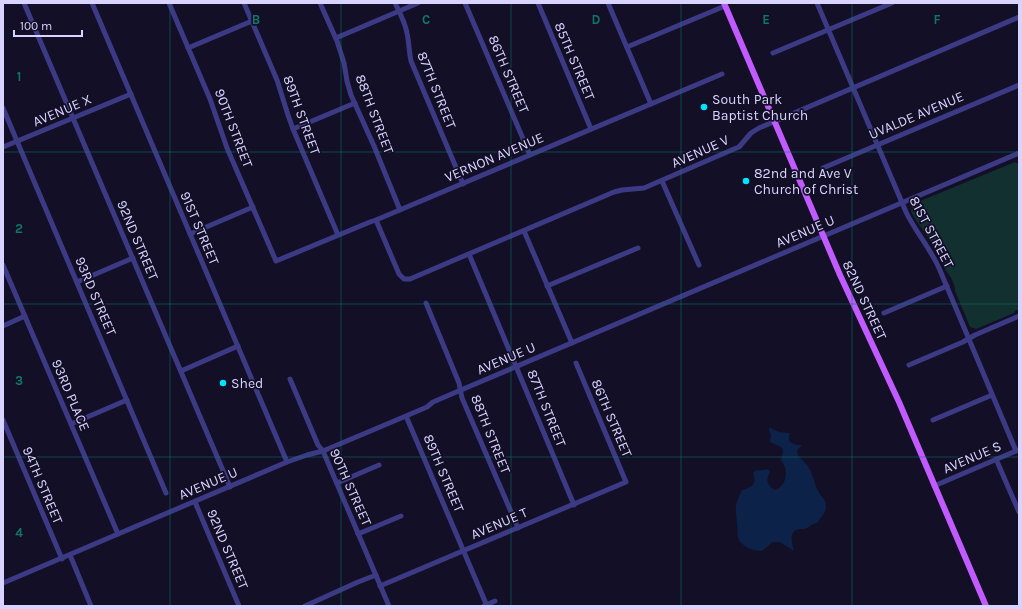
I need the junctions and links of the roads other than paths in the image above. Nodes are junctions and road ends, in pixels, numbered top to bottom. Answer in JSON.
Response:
{"nodes":[{"id":1,"x":24,"y":3,"type":"edge"},
{"id":2,"x":92,"y":3,"type":"edge"},
{"id":3,"x":169,"y":3,"type":"edge"},
{"id":4,"x":244,"y":3,"type":"edge"},
{"id":5,"x":320,"y":3,"type":"edge"},
{"id":6,"x":395,"y":3,"type":"edge"},
{"id":7,"x":418,"y":3,"type":"edge"},
{"id":8,"x":465,"y":3,"type":"edge"},
{"id":9,"x":538,"y":3,"type":"edge"},
{"id":10,"x":608,"y":3,"type":"edge"},
{"id":11,"x":817,"y":3,"type":"edge"},
{"id":12,"x":892,"y":3,"type":"edge"},
{"id":13,"x":724,"y":4,"type":"edge"},
{"id":14,"x":399,"y":11,"type":"junction"},
{"id":15,"x":1019,"y":17,"type":"edge"},
{"id":16,"x":252,"y":21,"type":"junction"},
{"id":17,"x":828,"y":30,"type":"junction"},
{"id":18,"x":336,"y":38,"type":"junction"},
{"id":19,"x":627,"y":47,"type":"junction"},
{"id":20,"x":188,"y":48,"type":"junction"},
{"id":21,"x":773,"y":53,"type":"dead end"},
{"id":22,"x":722,"y":74,"type":"dead end"},
{"id":23,"x":1019,"y":85,"type":"edge"},
{"id":24,"x":853,"y":88,"type":"junction"},
{"id":25,"x":130,"y":94,"type":"junction"},
{"id":26,"x":355,"y":103,"type":"junction"},
{"id":27,"x":651,"y":104,"type":"junction"},
{"id":28,"x":3,"y":108,"type":"edge"},
{"id":29,"x":74,"y":118,"type":"junction"},
{"id":30,"x":774,"y":121,"type":"junction"},
{"id":31,"x":293,"y":129,"type":"junction"},
{"id":32,"x":591,"y":129,"type":"junction"},
{"id":33,"x":17,"y":142,"type":"junction"},
{"id":34,"x":877,"y":145,"type":"junction"},
{"id":35,"x":3,"y":147,"type":"edge"},
{"id":36,"x":1019,"y":153,"type":"edge"},
{"id":37,"x":530,"y":155,"type":"junction"},
{"id":38,"x":823,"y":168,"type":"dead end"},
{"id":39,"x":662,"y":181,"type":"junction"},
{"id":40,"x":463,"y":184,"type":"junction"},
{"id":41,"x":902,"y":202,"type":"junction"},
{"id":42,"x":253,"y":207,"type":"junction"},
{"id":43,"x":400,"y":210,"type":"junction"},
{"id":44,"x":376,"y":220,"type":"junction"},
{"id":45,"x":524,"y":230,"type":"junction"},
{"id":46,"x":190,"y":234,"type":"junction"},
{"id":47,"x":338,"y":235,"type":"junction"},
{"id":48,"x":823,"y":236,"type":"junction"},
{"id":49,"x":638,"y":248,"type":"dead end"},
{"id":50,"x":469,"y":254,"type":"junction"},
{"id":51,"x":133,"y":258,"type":"junction"},
{"id":52,"x":276,"y":261,"type":"joint"},
{"id":53,"x":3,"y":265,"type":"edge"},
{"id":54,"x":699,"y":265,"type":"dead end"},
{"id":55,"x":77,"y":282,"type":"junction"},
{"id":56,"x":547,"y":286,"type":"junction"},
{"id":57,"x":947,"y":286,"type":"junction"},
{"id":58,"x":426,"y":303,"type":"dead end"},
{"id":59,"x":884,"y":312,"type":"dead end"},
{"id":60,"x":25,"y":316,"type":"junction"},
{"id":61,"x":1019,"y":316,"type":"edge"},
{"id":62,"x":3,"y":326,"type":"edge"},
{"id":63,"x":969,"y":338,"type":"junction"},
{"id":64,"x":572,"y":343,"type":"junction"},
{"id":65,"x":238,"y":346,"type":"junction"},
{"id":66,"x":576,"y":364,"type":"dead end"},
{"id":67,"x":909,"y":365,"type":"dead end"},
{"id":68,"x":517,"y":367,"type":"junction"},
{"id":69,"x":181,"y":371,"type":"junction"},
{"id":70,"x":290,"y":379,"type":"dead end"},
{"id":71,"x":461,"y":390,"type":"junction"},
{"id":72,"x":992,"y":395,"type":"junction"},
{"id":73,"x":127,"y":400,"type":"junction"},
{"id":74,"x":406,"y":416,"type":"junction"},
{"id":75,"x":3,"y":420,"type":"edge"},
{"id":76,"x":933,"y":420,"type":"dead end"},
{"id":77,"x":71,"y":424,"type":"junction"},
{"id":78,"x":4,"y":426,"type":"edge"},
{"id":79,"x":1018,"y":450,"type":"edge"},
{"id":80,"x":323,"y":451,"type":"junction"},
{"id":81,"x":996,"y":459,"type":"junction"},
{"id":82,"x":287,"y":462,"type":"junction"},
{"id":83,"x":379,"y":465,"type":"dead end"},
{"id":84,"x":626,"y":482,"type":"joint"},
{"id":85,"x":336,"y":483,"type":"junction"},
{"id":86,"x":934,"y":486,"type":"junction"},
{"id":87,"x":230,"y":487,"type":"junction"},
{"id":88,"x":166,"y":493,"type":"dead end"},
{"id":89,"x":195,"y":502,"type":"junction"},
{"id":90,"x":574,"y":504,"type":"junction"},
{"id":91,"x":1019,"y":512,"type":"edge"},
{"id":92,"x":401,"y":516,"type":"dead end"},
{"id":93,"x":518,"y":528,"type":"junction"},
{"id":94,"x":118,"y":534,"type":"junction"},
{"id":95,"x":358,"y":534,"type":"junction"},
{"id":96,"x":464,"y":551,"type":"junction"},
{"id":97,"x":70,"y":555,"type":"junction"},
{"id":98,"x":62,"y":559,"type":"junction"},
{"id":99,"x":376,"y":575,"type":"junction"},
{"id":100,"x":3,"y":584,"type":"edge"},
{"id":101,"x":380,"y":586,"type":"junction"},
{"id":102,"x":494,"y":601,"type":"dead end"},
{"id":103,"x":312,"y":605,"type":"edge"},
{"id":104,"x":91,"y":606,"type":"edge"},
{"id":105,"x":239,"y":606,"type":"edge"},
{"id":106,"x":305,"y":606,"type":"edge"},
{"id":107,"x":389,"y":606,"type":"edge"},
{"id":108,"x":486,"y":606,"type":"edge"},
{"id":109,"x":986,"y":606,"type":"edge"}],
"edges":[{"from":1,"to":29,"type":"street","name":"92ND STREET"},
{"from":2,"to":25,"type":"street","name":"91ST STREET"},
{"from":3,"to":20,"type":"street","name":"90TH STREET"},
{"from":4,"to":16,"type":"street","name":"89TH STREET"},
{"from":5,"to":18,"type":"street","name":"88TH STREET"},
{"from":6,"to":14,"type":"street","name":"87TH STREET"},
{"from":7,"to":14,"type":"street"},
{"from":8,"to":37,"type":"street","name":"86TH STREET"},
{"from":9,"to":32,"type":"street","name":"85TH STREET"},
{"from":10,"to":19,"type":"street"},
{"from":11,"to":17,"type":"street","name":"81ST STREET"},
{"from":12,"to":17,"type":"street"},
{"from":13,"to":19,"type":"street"},
{"from":13,"to":30,"type":"main road","name":"82ND STREET"},
{"from":14,"to":18,"type":"street"},
{"from":14,"to":40,"type":"street","name":"87TH STREET"},
{"from":15,"to":24,"type":"street","name":"AVENUE V"},
{"from":16,"to":20,"type":"street"},
{"from":16,"to":31,"type":"street","name":"89TH STREET"},
{"from":17,"to":21,"type":"street"},
{"from":17,"to":24,"type":"street","name":"81ST STREET"},
{"from":18,"to":26,"type":"street","name":"88TH STREET"},
{"from":19,"to":27,"type":"street"},
{"from":20,"to":42,"type":"street","name":"90TH STREET"},
{"from":22,"to":27,"type":"street","name":"VERNON AVENUE"},
{"from":23,"to":34,"type":"street","name":"UVALDE AVENUE"},
{"from":24,"to":30,"type":"street","name":"AVENUE V"},
{"from":24,"to":34,"type":"street","name":"81ST STREET"},
{"from":25,"to":29,"type":"street","name":"AVENUE X"},
{"from":25,"to":46,"type":"street","name":"91ST STREET"},
{"from":26,"to":31,"type":"street"},
{"from":26,"to":43,"type":"street","name":"88TH STREET"},
{"from":27,"to":32,"type":"street","name":"VERNON AVENUE"},
{"from":28,"to":33,"type":"street","name":"93RD STREET"},
{"from":29,"to":33,"type":"street","name":"AVENUE X"},
{"from":29,"to":51,"type":"street","name":"92ND STREET"},
{"from":30,"to":39,"type":"street","name":"AVENUE V"},
{"from":30,"to":48,"type":"main road","name":"82ND STREET"},
{"from":31,"to":47,"type":"street","name":"89TH STREET"},
{"from":32,"to":37,"type":"street","name":"VERNON AVENUE"},
{"from":33,"to":35,"type":"street","name":"AVENUE X"},
{"from":33,"to":55,"type":"street","name":"93RD STREET"},
{"from":34,"to":38,"type":"street","name":"UVALDE AVENUE"},
{"from":34,"to":41,"type":"street","name":"81ST STREET"},
{"from":36,"to":41,"type":"street","name":"AVENUE U"},
{"from":37,"to":40,"type":"street","name":"VERNON AVENUE"},
{"from":39,"to":45,"type":"street","name":"AVENUE V"},
{"from":39,"to":54,"type":"street"},
{"from":40,"to":43,"type":"street","name":"VERNON AVENUE"},
{"from":41,"to":48,"type":"street","name":"AVENUE U"},
{"from":41,"to":57,"type":"street","name":"81ST STREET"},
{"from":42,"to":46,"type":"street"},
{"from":42,"to":52,"type":"street","name":"90TH STREET"},
{"from":43,"to":44,"type":"street","name":"VERNON AVENUE"},
{"from":44,"to":47,"type":"street","name":"VERNON AVENUE"},
{"from":44,"to":50,"type":"street","name":"AVENUE V"},
{"from":45,"to":50,"type":"street","name":"AVENUE V"},
{"from":45,"to":56,"type":"street"},
{"from":46,"to":65,"type":"street","name":"91ST STREET"},
{"from":47,"to":52,"type":"street","name":"VERNON AVENUE"},
{"from":48,"to":64,"type":"street","name":"AVENUE U"},
{"from":48,"to":86,"type":"main road","name":"82ND STREET"},
{"from":49,"to":56,"type":"street"},
{"from":50,"to":68,"type":"street","name":"87TH STREET"},
{"from":51,"to":55,"type":"street"},
{"from":51,"to":69,"type":"street","name":"92ND STREET"},
{"from":53,"to":60,"type":"street","name":"93RD PLACE"},
{"from":55,"to":73,"type":"street","name":"93RD STREET"},
{"from":56,"to":64,"type":"street"},
{"from":57,"to":59,"type":"street"},
{"from":57,"to":63,"type":"street","name":"81ST STREET"},
{"from":58,"to":71,"type":"street","name":"88TH STREET"},
{"from":60,"to":62,"type":"street"},
{"from":60,"to":77,"type":"street","name":"93RD PLACE"},
{"from":61,"to":63,"type":"street"},
{"from":63,"to":67,"type":"street"},
{"from":63,"to":72,"type":"street","name":"81ST STREET"},
{"from":64,"to":68,"type":"street","name":"AVENUE U"},
{"from":65,"to":69,"type":"street"},
{"from":65,"to":82,"type":"street","name":"91ST STREET"},
{"from":66,"to":84,"type":"street","name":"86TH STREET"},
{"from":68,"to":71,"type":"street","name":"AVENUE U"},
{"from":68,"to":90,"type":"street","name":"87TH STREET"},
{"from":69,"to":87,"type":"street","name":"92ND STREET"},
{"from":70,"to":80,"type":"street","name":"90TH STREET"},
{"from":71,"to":74,"type":"street","name":"AVENUE U"},
{"from":71,"to":93,"type":"street","name":"88TH STREET"},
{"from":72,"to":76,"type":"street"},
{"from":72,"to":79,"type":"street","name":"81ST STREET"},
{"from":73,"to":77,"type":"street"},
{"from":73,"to":88,"type":"street","name":"93RD STREET"},
{"from":74,"to":80,"type":"street","name":"AVENUE U"},
{"from":74,"to":96,"type":"street","name":"89TH STREET"},
{"from":75,"to":78,"type":"street","name":"94TH STREET"},
{"from":77,"to":94,"type":"street","name":"93RD PLACE"},
{"from":78,"to":98,"type":"street","name":"94TH STREET"},
{"from":79,"to":81,"type":"street","name":"AVENUE S"},
{"from":80,"to":82,"type":"street","name":"AVENUE U"},
{"from":80,"to":85,"type":"street","name":"90TH STREET"},
{"from":81,"to":86,"type":"street","name":"AVENUE S"},
{"from":81,"to":91,"type":"street"},
{"from":82,"to":87,"type":"street","name":"AVENUE U"},
{"from":83,"to":85,"type":"street"},
{"from":84,"to":90,"type":"street","name":"AVENUE T"},
{"from":85,"to":95,"type":"street","name":"90TH STREET"},
{"from":86,"to":109,"type":"main road","name":"82ND STREET"},
{"from":87,"to":89,"type":"street","name":"AVENUE U"},
{"from":89,"to":94,"type":"street","name":"AVENUE U"},
{"from":89,"to":105,"type":"street","name":"92ND STREET"},
{"from":90,"to":93,"type":"street","name":"AVENUE T"},
{"from":92,"to":95,"type":"street"},
{"from":93,"to":96,"type":"street","name":"AVENUE T"},
{"from":94,"to":97,"type":"street","name":"AVENUE U"},
{"from":95,"to":99,"type":"street","name":"90TH STREET"},
{"from":96,"to":101,"type":"street","name":"AVENUE T"},
{"from":96,"to":108,"type":"street","name":"89TH STREET"},
{"from":97,"to":98,"type":"street","name":"AVENUE U"},
{"from":97,"to":104,"type":"street"},
{"from":98,"to":100,"type":"street","name":"AVENUE U"},
{"from":99,"to":101,"type":"street","name":"90TH STREET"},
{"from":99,"to":103,"type":"street"},
{"from":101,"to":107,"type":"street","name":"90TH STREET"},
{"from":102,"to":108,"type":"street"},
{"from":103,"to":106,"type":"street"}]}
